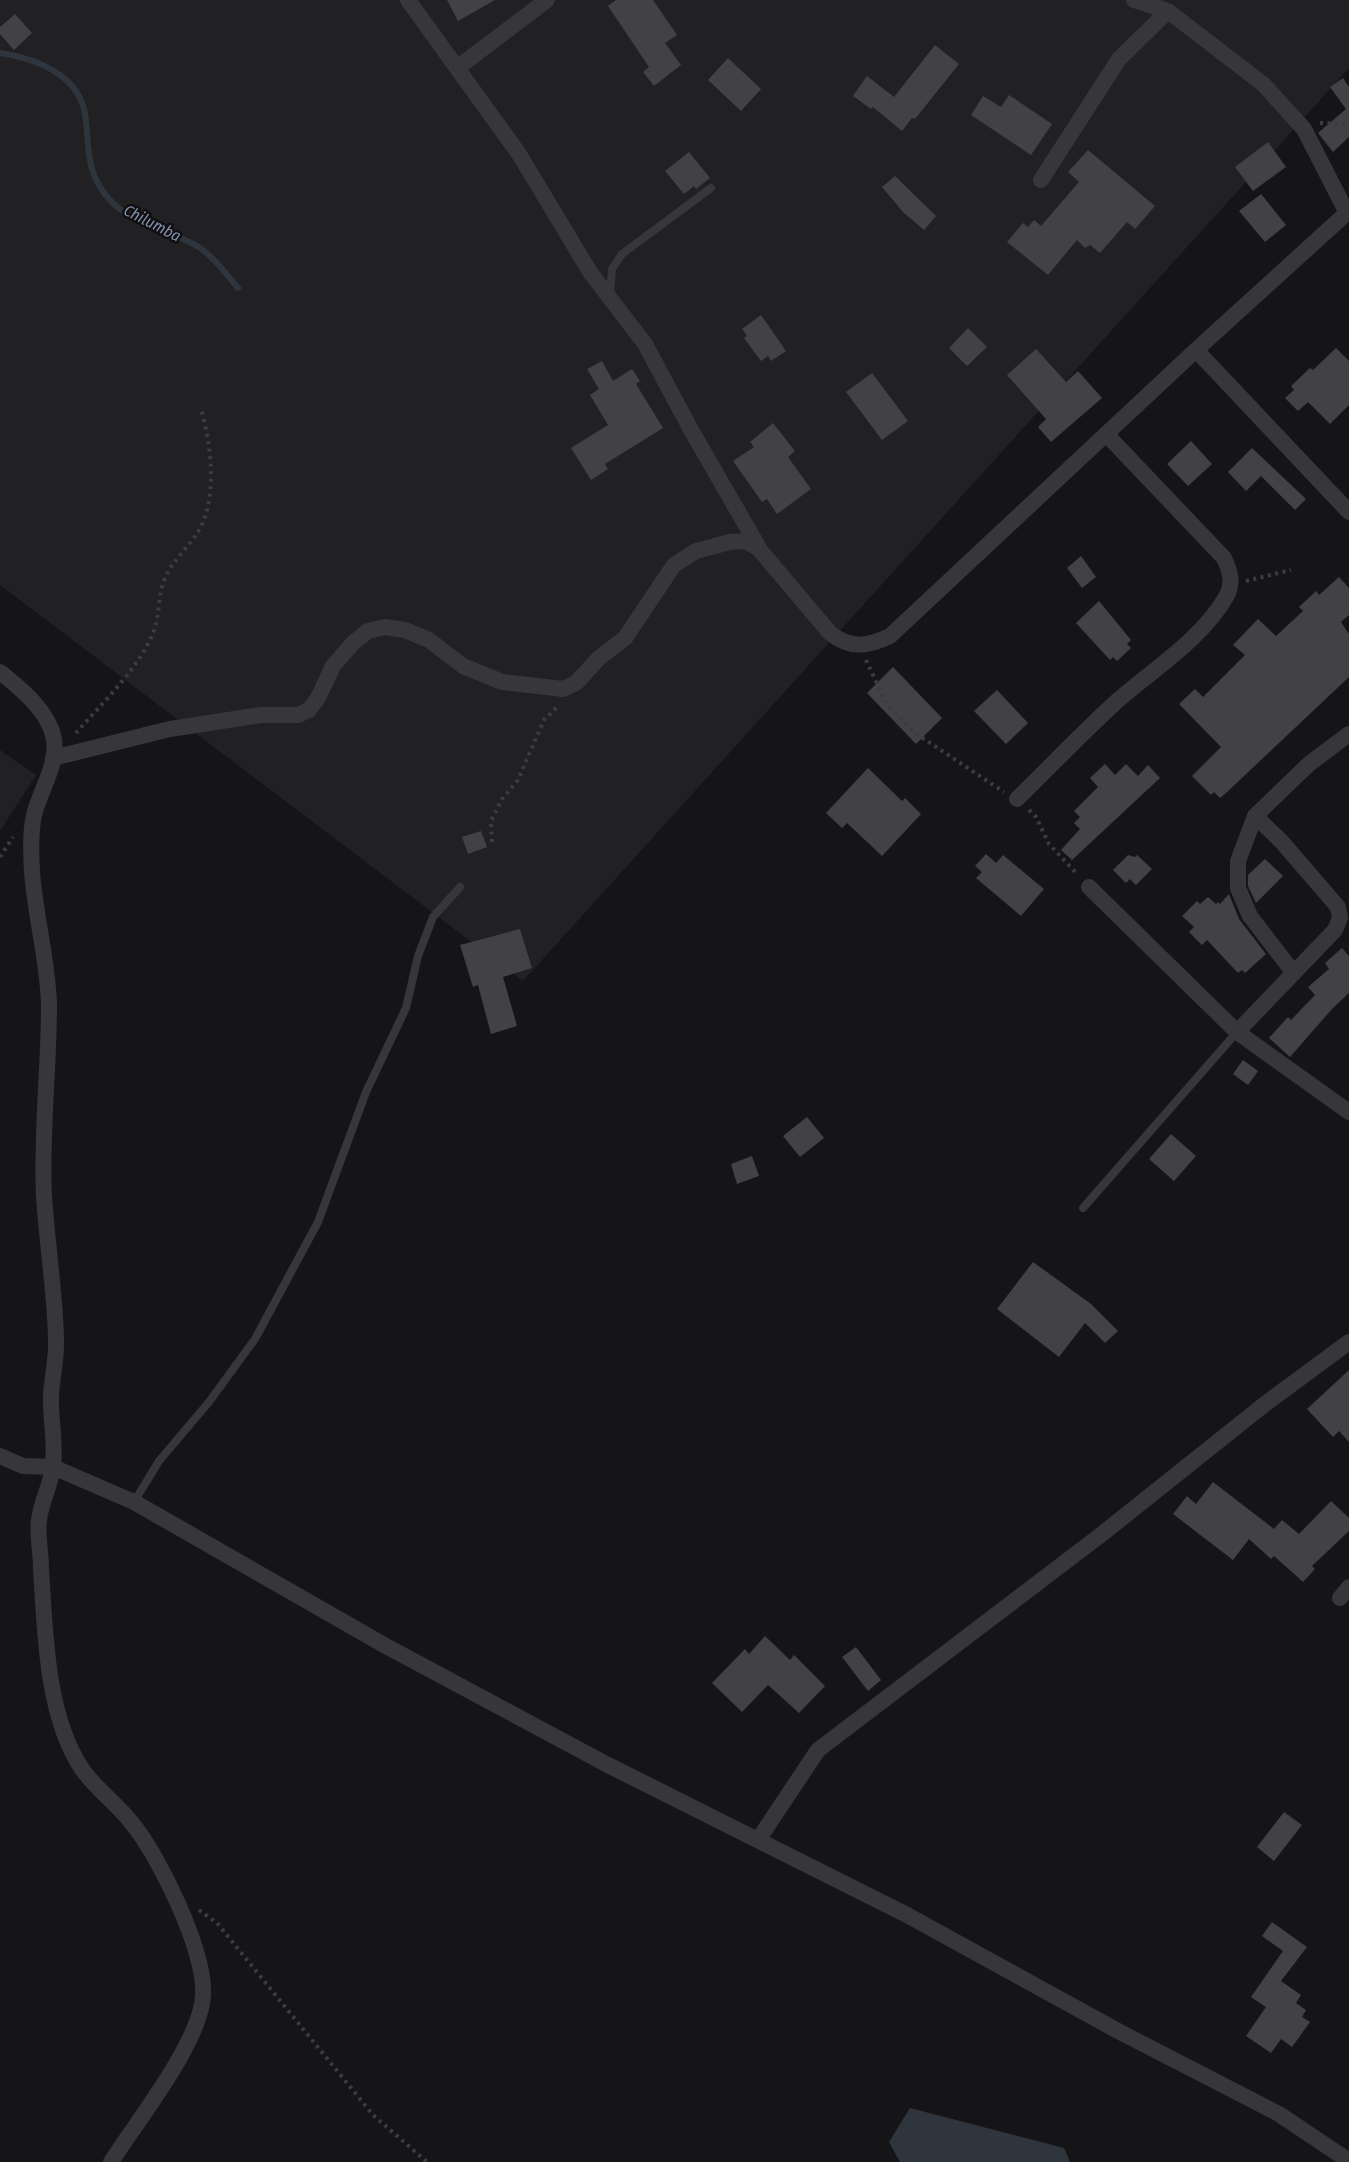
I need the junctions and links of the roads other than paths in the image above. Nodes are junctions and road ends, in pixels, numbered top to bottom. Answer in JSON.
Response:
{"nodes":[{"id":1,"x":408,"y":0,"type":"edge"},
{"id":2,"x":547,"y":0,"type":"edge"},
{"id":3,"x":1134,"y":0,"type":"edge"},
{"id":4,"x":1168,"y":11,"type":"junction"},
{"id":5,"x":457,"y":68,"type":"junction"},
{"id":6,"x":1041,"y":180,"type":"dead end"},
{"id":7,"x":711,"y":188,"type":"dead end"},
{"id":8,"x":1348,"y":212,"type":"edge"},
{"id":9,"x":610,"y":298,"type":"junction"},
{"id":10,"x":1196,"y":350,"type":"junction"},
{"id":11,"x":1106,"y":434,"type":"junction"},
{"id":12,"x":1349,"y":512,"type":"edge"},
{"id":13,"x":759,"y":549,"type":"junction"},
{"id":14,"x":0,"y":672,"type":"edge"},
{"id":15,"x":1349,"y":734,"type":"edge"},
{"id":16,"x":53,"y":758,"type":"junction"},
{"id":17,"x":1017,"y":799,"type":"road end"},
{"id":18,"x":1255,"y":816,"type":"junction"},
{"id":19,"x":460,"y":887,"type":"dead end"},
{"id":20,"x":1089,"y":887,"type":"road end"},
{"id":21,"x":1293,"y":972,"type":"junction"},
{"id":22,"x":1237,"y":1032,"type":"junction"},
{"id":23,"x":1349,"y":1112,"type":"edge"},
{"id":24,"x":1083,"y":1208,"type":"dead end"},
{"id":25,"x":1349,"y":1342,"type":"edge"},
{"id":26,"x":0,"y":1456,"type":"edge"},
{"id":27,"x":53,"y":1467,"type":"junction"},
{"id":28,"x":134,"y":1502,"type":"junction"},
{"id":29,"x":758,"y":1840,"type":"junction"},
{"id":30,"x":1349,"y":2161,"type":"edge"},
{"id":31,"x":111,"y":2162,"type":"edge"}],
"edges":[{"from":1,"to":5,"type":"street"},
{"from":2,"to":5,"type":"street"},
{"from":3,"to":4,"type":"street"},
{"from":4,"to":6,"type":"street"},
{"from":4,"to":8,"type":"street"},
{"from":5,"to":9,"type":"street"},
{"from":7,"to":9,"type":"lane"},
{"from":8,"to":10,"type":"street"},
{"from":9,"to":13,"type":"street"},
{"from":10,"to":11,"type":"street"},
{"from":10,"to":12,"type":"street"},
{"from":11,"to":13,"type":"street"},
{"from":11,"to":17,"type":"street"},
{"from":13,"to":16,"type":"street"},
{"from":14,"to":16,"type":"street"},
{"from":15,"to":18,"type":"street"},
{"from":16,"to":27,"type":"street"},
{"from":18,"to":21,"type":"street"},
{"from":18,"to":21,"type":"street"},
{"from":19,"to":28,"type":"lane"},
{"from":20,"to":22,"type":"street"},
{"from":21,"to":22,"type":"street"},
{"from":22,"to":23,"type":"street"},
{"from":22,"to":24,"type":"lane"},
{"from":25,"to":29,"type":"street"},
{"from":26,"to":27,"type":"street"},
{"from":27,"to":28,"type":"street"},
{"from":27,"to":31,"type":"street"},
{"from":28,"to":29,"type":"street"},
{"from":29,"to":30,"type":"street"}]}
